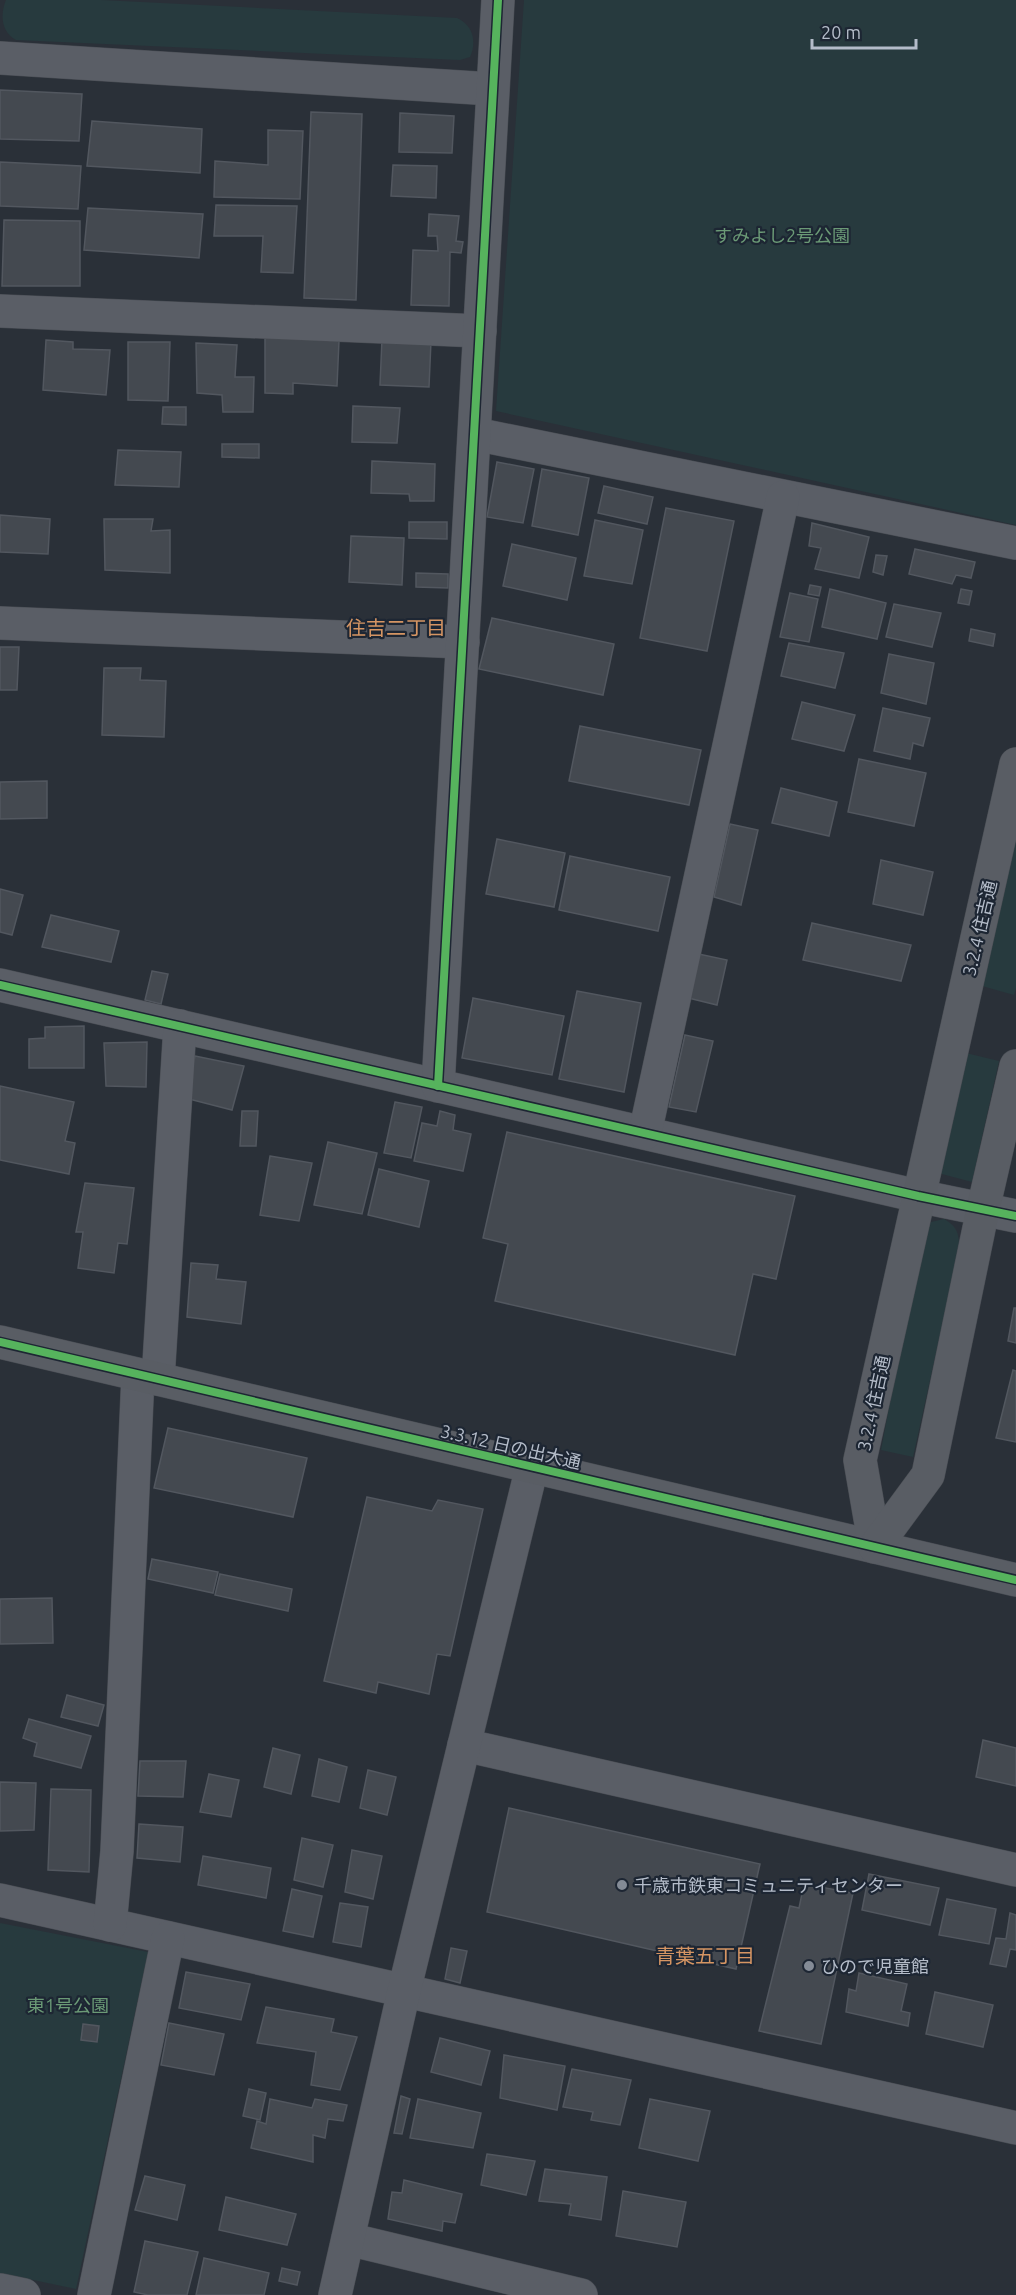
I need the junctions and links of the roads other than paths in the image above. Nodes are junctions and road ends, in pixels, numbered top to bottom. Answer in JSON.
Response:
{"nodes":[{"id":1,"x":490,"y":0,"type":"edge"},
{"id":2,"x":0,"y":58,"type":"edge"},
{"id":3,"x":492,"y":89,"type":"junction"},
{"id":4,"x":0,"y":311,"type":"edge"},
{"id":5,"x":480,"y":331,"type":"junction"},
{"id":6,"x":475,"y":434,"type":"junction"},
{"id":7,"x":783,"y":496,"type":"junction"},
{"id":8,"x":1016,"y":543,"type":"edge"},
{"id":9,"x":0,"y":623,"type":"edge"},
{"id":10,"x":463,"y":642,"type":"junction"},
{"id":11,"x":1016,"y":764,"type":"edge"},
{"id":12,"x":0,"y":985,"type":"edge"},
{"id":13,"x":180,"y":1026,"type":"junction"},
{"id":14,"x":1016,"y":1066,"type":"edge"},
{"id":15,"x":438,"y":1086,"type":"junction"},
{"id":16,"x":645,"y":1133,"type":"junction"},
{"id":17,"x":918,"y":1196,"type":"junction"},
{"id":18,"x":983,"y":1209,"type":"junction"},
{"id":19,"x":1016,"y":1216,"type":"edge"},
{"id":20,"x":0,"y":1342,"type":"edge"},
{"id":21,"x":148,"y":1377,"type":"junction"},
{"id":22,"x":532,"y":1467,"type":"junction"},
{"id":23,"x":875,"y":1547,"type":"junction"},
{"id":24,"x":1016,"y":1580,"type":"edge"},
{"id":25,"x":464,"y":1745,"type":"junction"},
{"id":26,"x":1016,"y":1870,"type":"edge"},
{"id":27,"x":0,"y":1900,"type":"edge"},
{"id":28,"x":110,"y":1925,"type":"junction"},
{"id":29,"x":168,"y":1938,"type":"junction"},
{"id":30,"x":404,"y":1991,"type":"junction"},
{"id":31,"x":1016,"y":2128,"type":"edge"},
{"id":32,"x":348,"y":2239,"type":"junction"},
{"id":33,"x":0,"y":2290,"type":"edge"},
{"id":34,"x":24,"y":2295,"type":"edge"},
{"id":35,"x":94,"y":2295,"type":"edge"},
{"id":36,"x":335,"y":2295,"type":"edge"},
{"id":37,"x":581,"y":2295,"type":"edge"}],
"edges":[{"from":1,"to":3,"type":"street"},
{"from":2,"to":3,"type":"street"},
{"from":3,"to":5,"type":"street"},
{"from":4,"to":5,"type":"street"},
{"from":5,"to":6,"type":"street"},
{"from":6,"to":7,"type":"street"},
{"from":6,"to":10,"type":"street"},
{"from":7,"to":8,"type":"street"},
{"from":7,"to":16,"type":"street"},
{"from":9,"to":10,"type":"street"},
{"from":10,"to":15,"type":"street"},
{"from":11,"to":17,"type":"street","name":"3.2.4 住吉通"},
{"from":12,"to":13,"type":"street"},
{"from":13,"to":15,"type":"street"},
{"from":13,"to":21,"type":"street"},
{"from":14,"to":18,"type":"street"},
{"from":15,"to":16,"type":"street"},
{"from":16,"to":17,"type":"street"},
{"from":17,"to":18,"type":"street"},
{"from":17,"to":23,"type":"street","name":"3.2.4 住吉通"},
{"from":18,"to":19,"type":"street"},
{"from":18,"to":23,"type":"street"},
{"from":20,"to":21,"type":"street","name":"3.3.12 日の出大通"},
{"from":21,"to":22,"type":"street","name":"3.3.12 日の出大通"},
{"from":21,"to":28,"type":"street"},
{"from":22,"to":23,"type":"street","name":"3.3.12 日の出大通"},
{"from":22,"to":25,"type":"street"},
{"from":23,"to":24,"type":"street","name":"3.3.12 日の出大通"},
{"from":25,"to":26,"type":"street"},
{"from":25,"to":30,"type":"street"},
{"from":27,"to":28,"type":"street"},
{"from":28,"to":29,"type":"street"},
{"from":29,"to":30,"type":"street"},
{"from":29,"to":35,"type":"street"},
{"from":30,"to":31,"type":"street"},
{"from":30,"to":32,"type":"street"},
{"from":32,"to":36,"type":"street"},
{"from":32,"to":37,"type":"street"},
{"from":33,"to":34,"type":"street"}]}
